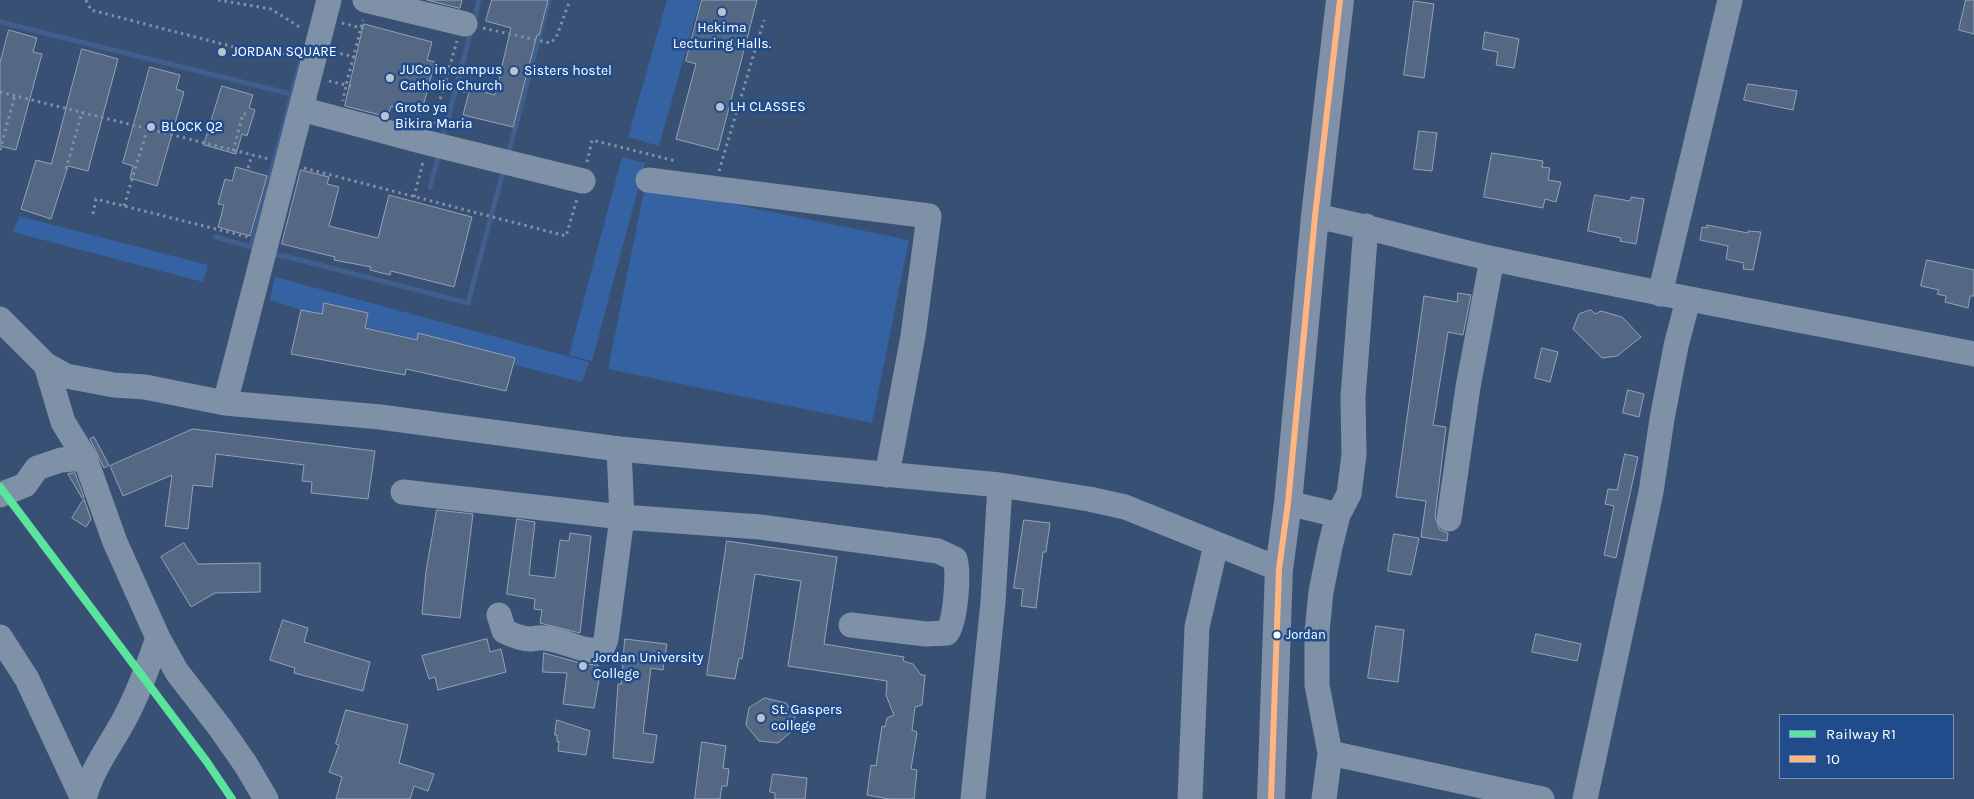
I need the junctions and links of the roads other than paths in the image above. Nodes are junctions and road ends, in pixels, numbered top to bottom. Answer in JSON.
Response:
{"nodes":[{"id":1,"x":329,"y":0,"type":"edge"},
{"id":2,"x":366,"y":0,"type":"edge"},
{"id":3,"x":1340,"y":0,"type":"edge"},
{"id":4,"x":1730,"y":0,"type":"edge"},
{"id":5,"x":469,"y":25,"type":"road end"},
{"id":6,"x":301,"y":109,"type":"junction"},
{"id":7,"x":648,"y":180,"type":"dead end"},
{"id":8,"x":582,"y":181,"type":"dead end"},
{"id":9,"x":1315,"y":216,"type":"junction"},
{"id":10,"x":1366,"y":226,"type":"junction"},
{"id":11,"x":1492,"y":259,"type":"junction"},
{"id":12,"x":1660,"y":294,"type":"junction"},
{"id":13,"x":1688,"y":300,"type":"junction"},
{"id":14,"x":0,"y":318,"type":"edge"},
{"id":15,"x":1974,"y":354,"type":"edge"},
{"id":16,"x":46,"y":365,"type":"junction"},
{"id":17,"x":225,"y":403,"type":"junction"},
{"id":18,"x":618,"y":449,"type":"junction"},
{"id":19,"x":85,"y":458,"type":"junction"},
{"id":20,"x":887,"y":475,"type":"junction"},
{"id":21,"x":1000,"y":485,"type":"junction"},
{"id":22,"x":403,"y":492,"type":"dead end"},
{"id":23,"x":0,"y":495,"type":"edge"},
{"id":24,"x":1288,"y":503,"type":"junction"},
{"id":25,"x":1338,"y":515,"type":"junction"},
{"id":26,"x":622,"y":517,"type":"junction"},
{"id":27,"x":1448,"y":519,"type":"dead end"},
{"id":28,"x":1216,"y":545,"type":"junction"},
{"id":29,"x":1279,"y":569,"type":"junction"},
{"id":30,"x":499,"y":615,"type":"dead end"},
{"id":31,"x":851,"y":625,"type":"dead end"},
{"id":32,"x":0,"y":637,"type":"edge"},
{"id":33,"x":158,"y":638,"type":"junction"},
{"id":34,"x":1330,"y":753,"type":"junction"},
{"id":35,"x":83,"y":799,"type":"edge"},
{"id":36,"x":266,"y":799,"type":"edge"},
{"id":37,"x":972,"y":799,"type":"edge"},
{"id":38,"x":1190,"y":799,"type":"edge"},
{"id":39,"x":1272,"y":799,"type":"edge"},
{"id":40,"x":1324,"y":799,"type":"edge"},
{"id":41,"x":1542,"y":799,"type":"edge"},
{"id":42,"x":1585,"y":799,"type":"edge"}],
"edges":[{"from":1,"to":6,"type":"street"},
{"from":2,"to":5,"type":"street"},
{"from":3,"to":9,"type":"highway"},
{"from":4,"to":12,"type":"street"},
{"from":6,"to":8,"type":"street"},
{"from":6,"to":17,"type":"street"},
{"from":7,"to":20,"type":"street"},
{"from":9,"to":10,"type":"street"},
{"from":9,"to":24,"type":"highway"},
{"from":10,"to":11,"type":"street"},
{"from":10,"to":25,"type":"street"},
{"from":11,"to":12,"type":"street"},
{"from":11,"to":27,"type":"street"},
{"from":12,"to":13,"type":"street"},
{"from":13,"to":15,"type":"street"},
{"from":13,"to":42,"type":"street"},
{"from":14,"to":16,"type":"street"},
{"from":16,"to":17,"type":"street"},
{"from":16,"to":19,"type":"street"},
{"from":17,"to":18,"type":"street"},
{"from":18,"to":20,"type":"street"},
{"from":18,"to":26,"type":"street"},
{"from":19,"to":23,"type":"street"},
{"from":19,"to":33,"type":"street"},
{"from":20,"to":21,"type":"street"},
{"from":21,"to":28,"type":"street"},
{"from":21,"to":37,"type":"street"},
{"from":22,"to":26,"type":"street"},
{"from":24,"to":25,"type":"street"},
{"from":24,"to":29,"type":"highway"},
{"from":25,"to":34,"type":"street"},
{"from":26,"to":30,"type":"street"},
{"from":26,"to":31,"type":"street"},
{"from":28,"to":29,"type":"street"},
{"from":28,"to":38,"type":"street"},
{"from":29,"to":39,"type":"highway"},
{"from":32,"to":35,"type":"street"},
{"from":33,"to":35,"type":"street"},
{"from":33,"to":36,"type":"street"},
{"from":34,"to":40,"type":"street"},
{"from":34,"to":41,"type":"street"}]}
